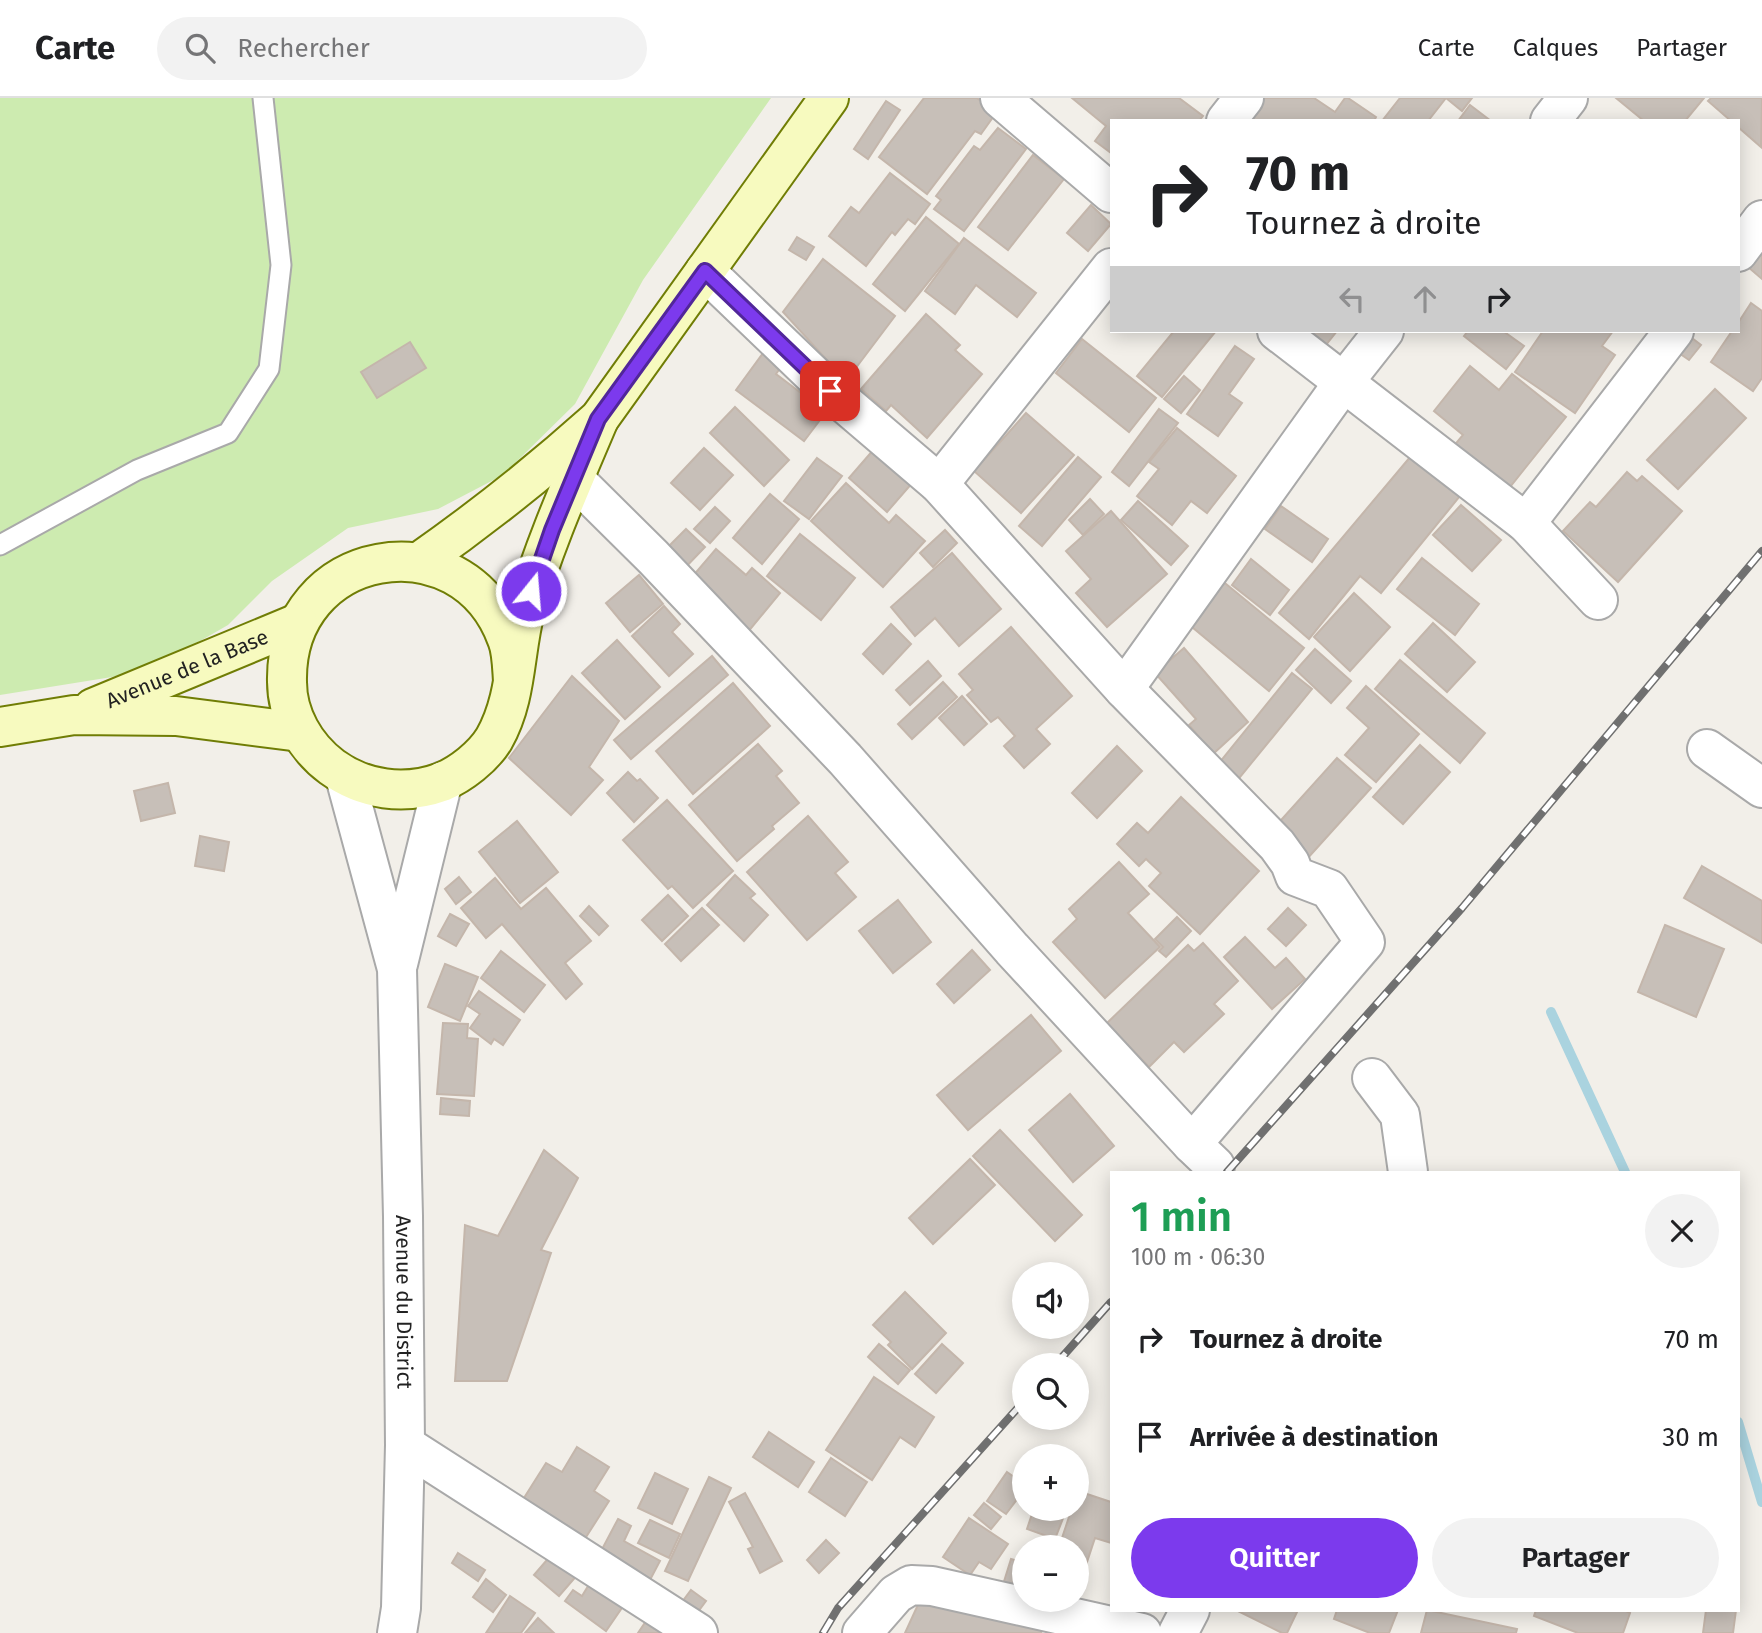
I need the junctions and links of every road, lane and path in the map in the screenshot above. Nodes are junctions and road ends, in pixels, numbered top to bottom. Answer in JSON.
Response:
{"nodes":[{"id":1,"x":262,"y":98,"type":"edge"},
{"id":2,"x":829,"y":98,"type":"edge"},
{"id":3,"x":1000,"y":98,"type":"edge"},
{"id":4,"x":1244,"y":98,"type":"edge"},
{"id":5,"x":1568,"y":98,"type":"edge"},
{"id":6,"x":1228,"y":119,"type":"edge"},
{"id":7,"x":1552,"y":119,"type":"edge"},
{"id":8,"x":1110,"y":192,"type":"edge"},
{"id":9,"x":1762,"y":220,"type":"edge"},
{"id":10,"x":1740,"y":249,"type":"edge"},
{"id":11,"x":1110,"y":269,"type":"edge"},
{"id":12,"x":705,"y":271,"type":"junction"},
{"id":13,"x":1280,"y":333,"type":"edge"},
{"id":14,"x":1382,"y":333,"type":"edge"},
{"id":15,"x":1672,"y":333,"type":"edge"},
{"id":16,"x":1343,"y":383,"type":"junction"},
{"id":17,"x":564,"y":470,"type":"junction"},
{"id":18,"x":939,"y":484,"type":"junction"},
{"id":19,"x":1526,"y":523,"type":"junction"},
{"id":20,"x":0,"y":545,"type":"edge"},
{"id":21,"x":419,"y":562,"type":"junction"},
{"id":22,"x":1598,"y":600,"type":"dead end"},
{"id":23,"x":298,"y":623,"type":"junction"},
{"id":24,"x":513,"y":681,"type":"junction"},
{"id":25,"x":1124,"y":690,"type":"junction"},
{"id":26,"x":74,"y":715,"type":"junction"},
{"id":27,"x":0,"y":727,"type":"edge"},
{"id":28,"x":300,"y":732,"type":"junction"},
{"id":29,"x":1707,"y":749,"type":"dead end"},
{"id":30,"x":345,"y":777,"type":"junction"},
{"id":31,"x":443,"y":781,"type":"junction"},
{"id":32,"x":1762,"y":788,"type":"edge"},
{"id":33,"x":397,"y":970,"type":"junction"},
{"id":34,"x":1372,"y":1077,"type":"dead end"},
{"id":35,"x":1408,"y":1171,"type":"edge"},
{"id":36,"x":405,"y":1445,"type":"junction"},
{"id":37,"x":1189,"y":1612,"type":"edge"},
{"id":38,"x":397,"y":1633,"type":"edge"},
{"id":39,"x":698,"y":1633,"type":"edge"},
{"id":40,"x":862,"y":1633,"type":"edge"},
{"id":41,"x":1142,"y":1633,"type":"edge"},
{"id":42,"x":1178,"y":1633,"type":"edge"}],
"edges":[{"from":1,"to":20,"type":"lane"},
{"from":2,"to":12,"type":"main road"},
{"from":3,"to":8,"type":"street"},
{"from":4,"to":6,"type":"street"},
{"from":5,"to":7,"type":"street"},
{"from":9,"to":10,"type":"street"},
{"from":11,"to":18,"type":"street"},
{"from":12,"to":17,"type":"main road"},
{"from":12,"to":18,"type":"street"},
{"from":13,"to":16,"type":"street"},
{"from":14,"to":16,"type":"street"},
{"from":15,"to":19,"type":"street"},
{"from":16,"to":19,"type":"street"},
{"from":16,"to":25,"type":"street"},
{"from":17,"to":21,"type":"main road"},
{"from":17,"to":24,"type":"main road"},
{"from":17,"to":25,"type":"street"},
{"from":18,"to":25,"type":"street"},
{"from":19,"to":22,"type":"street"},
{"from":21,"to":23,"type":"main road","name":"Avenue de la Base"},
{"from":21,"to":24,"type":"main road","name":"Avenue de la Base"},
{"from":23,"to":26,"type":"main road","name":"Avenue de la Base"},
{"from":23,"to":28,"type":"main road","name":"Avenue de la Base"},
{"from":24,"to":31,"type":"main road","name":"Avenue de la Base"},
{"from":26,"to":27,"type":"main road","name":"Avenue de la Base"},
{"from":26,"to":28,"type":"main road","name":"Avenue de la Base"},
{"from":28,"to":30,"type":"main road","name":"Avenue de la Base"},
{"from":29,"to":32,"type":"street"},
{"from":30,"to":31,"type":"main road","name":"Avenue de la Base"},
{"from":30,"to":33,"type":"street","name":"Avenue du District"},
{"from":31,"to":33,"type":"street","name":"Avenue du District"},
{"from":33,"to":36,"type":"street","name":"Avenue du District"},
{"from":34,"to":35,"type":"street"},
{"from":36,"to":38,"type":"street","name":"Avenue du District"},
{"from":36,"to":39,"type":"street"},
{"from":37,"to":42,"type":"street"},
{"from":40,"to":41,"type":"street"}]}
